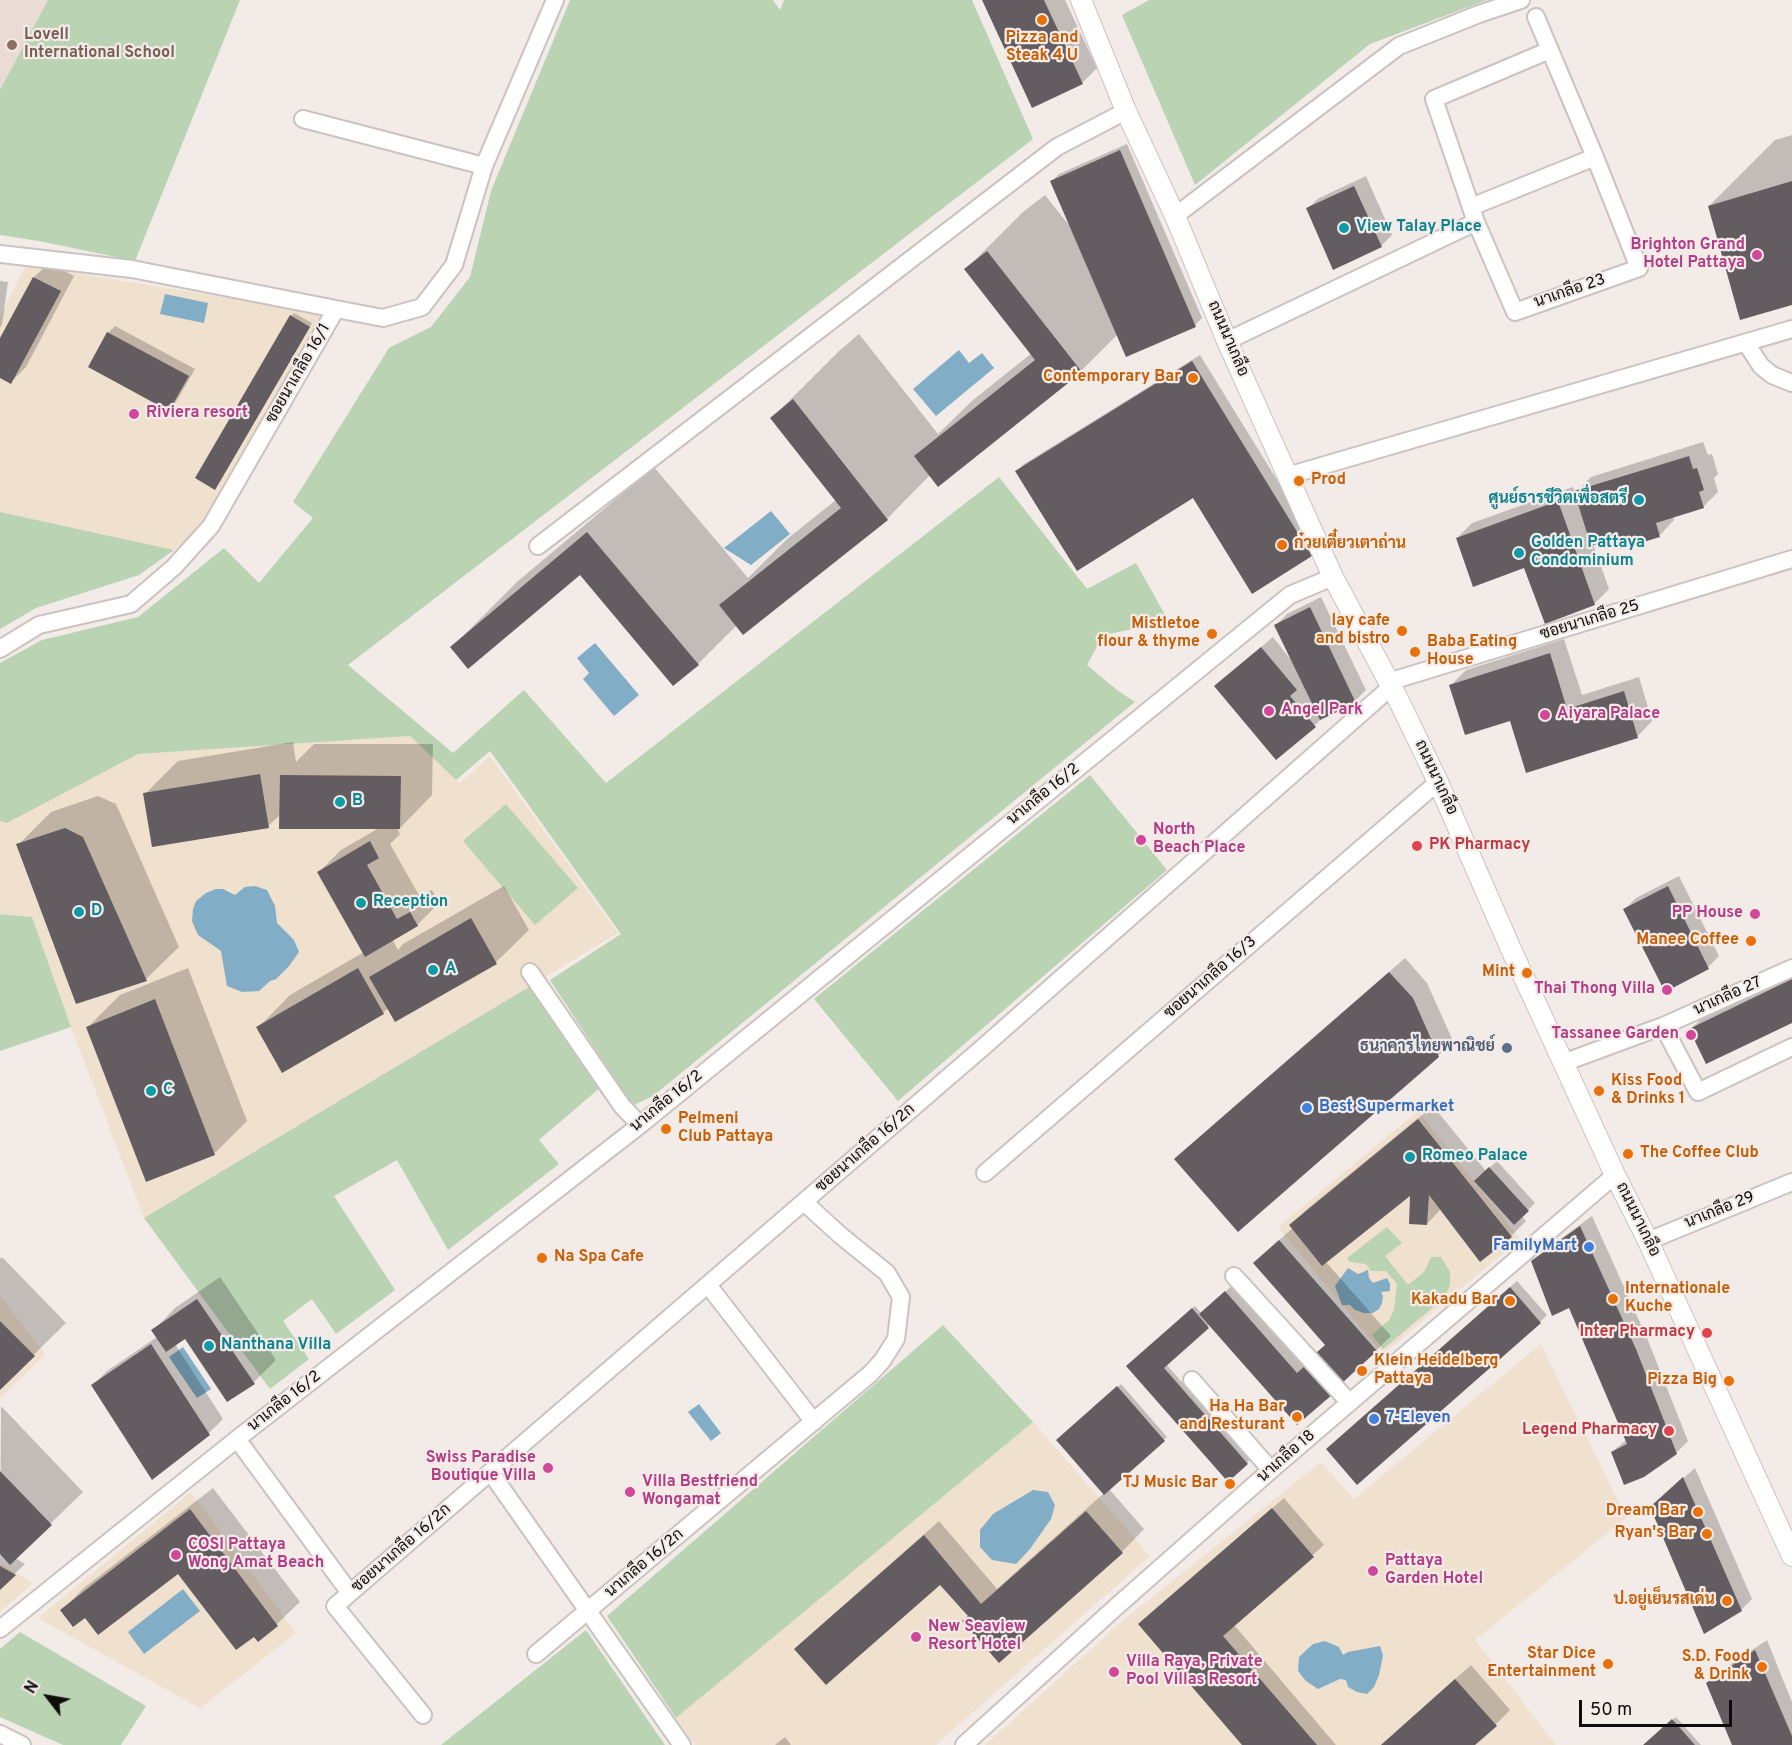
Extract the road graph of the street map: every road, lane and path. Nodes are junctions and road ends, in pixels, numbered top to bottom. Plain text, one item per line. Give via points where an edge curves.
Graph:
1 (555, 0) edge
2 (1081, 0) edge
3 (1521, 0) edge
4 (1536, 17) dead end
5 (1550, 50) junction
6 (1126, 111) junction
7 (303, 119) dead end
8 (1595, 157) junction
9 (484, 166) junction
10 (1474, 215) junction
11 (1175, 216) junction
12 (0, 254) edge
13 (336, 309) junction
14 (1792, 329) edge
15 (1227, 341) junction
16 (1746, 343) junction
17 (1792, 383) edge
18 (1287, 476) junction
19 (538, 546) dead end
20 (1792, 559) edge
21 (1333, 577) junction
22 (0, 649) edge
23 (1390, 685) junction
24 (1438, 782) junction
25 (1792, 968) edge
26 (530, 972) dead end
27 (1663, 1026) junction
28 (1792, 1047) edge
29 (1563, 1063) junction
30 (639, 1125) junction
31 (985, 1173) dead end
32 (1615, 1175) junction
33 (1792, 1182) edge
34 (804, 1202) junction
35 (1648, 1241) junction
36 (1234, 1276) dead end
37 (708, 1285) junction
38 (1192, 1380) dead end
39 (1349, 1402) junction
40 (814, 1422) junction
41 (237, 1439) junction
42 (1271, 1470) junction
43 (491, 1473) junction
44 (1792, 1556) edge
45 (350, 1593) junction
46 (588, 1612) junction
47 (0, 1629) edge
48 (536, 1654) dead end
49 (423, 1715) dead end
50 (0, 1734) edge
51 (22, 1745) edge
52 (682, 1745) edge
53 (964, 1745) edge

1 - 9 street, ซอยนาเกลือ 16/1
2 - 6 street, ถนนนาเกลือ
3 - 11 street via 1399,46
4 - 5 street, นาเกลือ 23
5 - 8 street, นาเกลือ 23
5 - 10 street, นาเกลือ 23 via 1434,99
6 - 11 street, ถนนนาเกลือ
6 - 19 street via 1057,147
7 - 9 street
8 - 10 street
8 - 10 street, นาเกลือ 23 via 1639,268 1515,312
9 - 13 street, ซอยนาเกลือ 16/1 via 454,265 422,307 383,318
10 - 15 street
11 - 15 street, ถนนนาเกลือ
12 - 13 street via 132,269
13 - 22 street, ซอยนาเกลือ 16/1 via 211,526 174,567 131,604 39,625
14 - 16 street
15 - 18 street, ถนนนาเกลือ
16 - 17 street via 1761,366
16 - 18 street
18 - 21 street, ถนนนาเกลือ
20 - 23 street, ซอยนาเกลือ 25
21 - 23 street, ถนนนาเกลือ
21 - 30 street, นาเกลือ 16/2 via 1290,595
23 - 24 street, ถนนนาเกลือ
23 - 34 street, ซอยนาเกลือ 16/2ก
24 - 29 street, ถนนนาเกลือ
24 - 31 street, ซอยนาเกลือ 16/3
25 - 27 street, นาเกลือ 27
26 - 30 street
27 - 28 street via 1698,1092
27 - 29 street, นาเกลือ 27
29 - 32 street, ถนนนาเกลือ
30 - 41 street, นาเกลือ 16/2
32 - 35 street, ถนนนาเกลือ
32 - 39 street, นาเกลือ 18
33 - 35 street, นาเกลือ 29
34 - 37 street, ซอยนาเกลือ 16/2ก
34 - 40 street, นาเกลือ 16/2ก via 887,1273 901,1298 896,1339 882,1361
35 - 44 street, ถนนนาเกลือ
36 - 39 street
37 - 40 street
37 - 43 street, ซอยนาเกลือ 16/2ก
38 - 42 street
39 - 42 street, นาเกลือ 18
40 - 46 street, นาเกลือ 16/2ก
41 - 45 street
41 - 47 street, นาเกลือ 16/2
42 - 53 street, นาเกลือ 18
43 - 45 street, ซอยนาเกลือ 16/2ก
43 - 46 street
45 - 49 street, ซอยนาเกลือ 16/2ก via 336,1606
46 - 48 street, นาเกลือ 16/2ก
46 - 52 street
50 - 51 street

